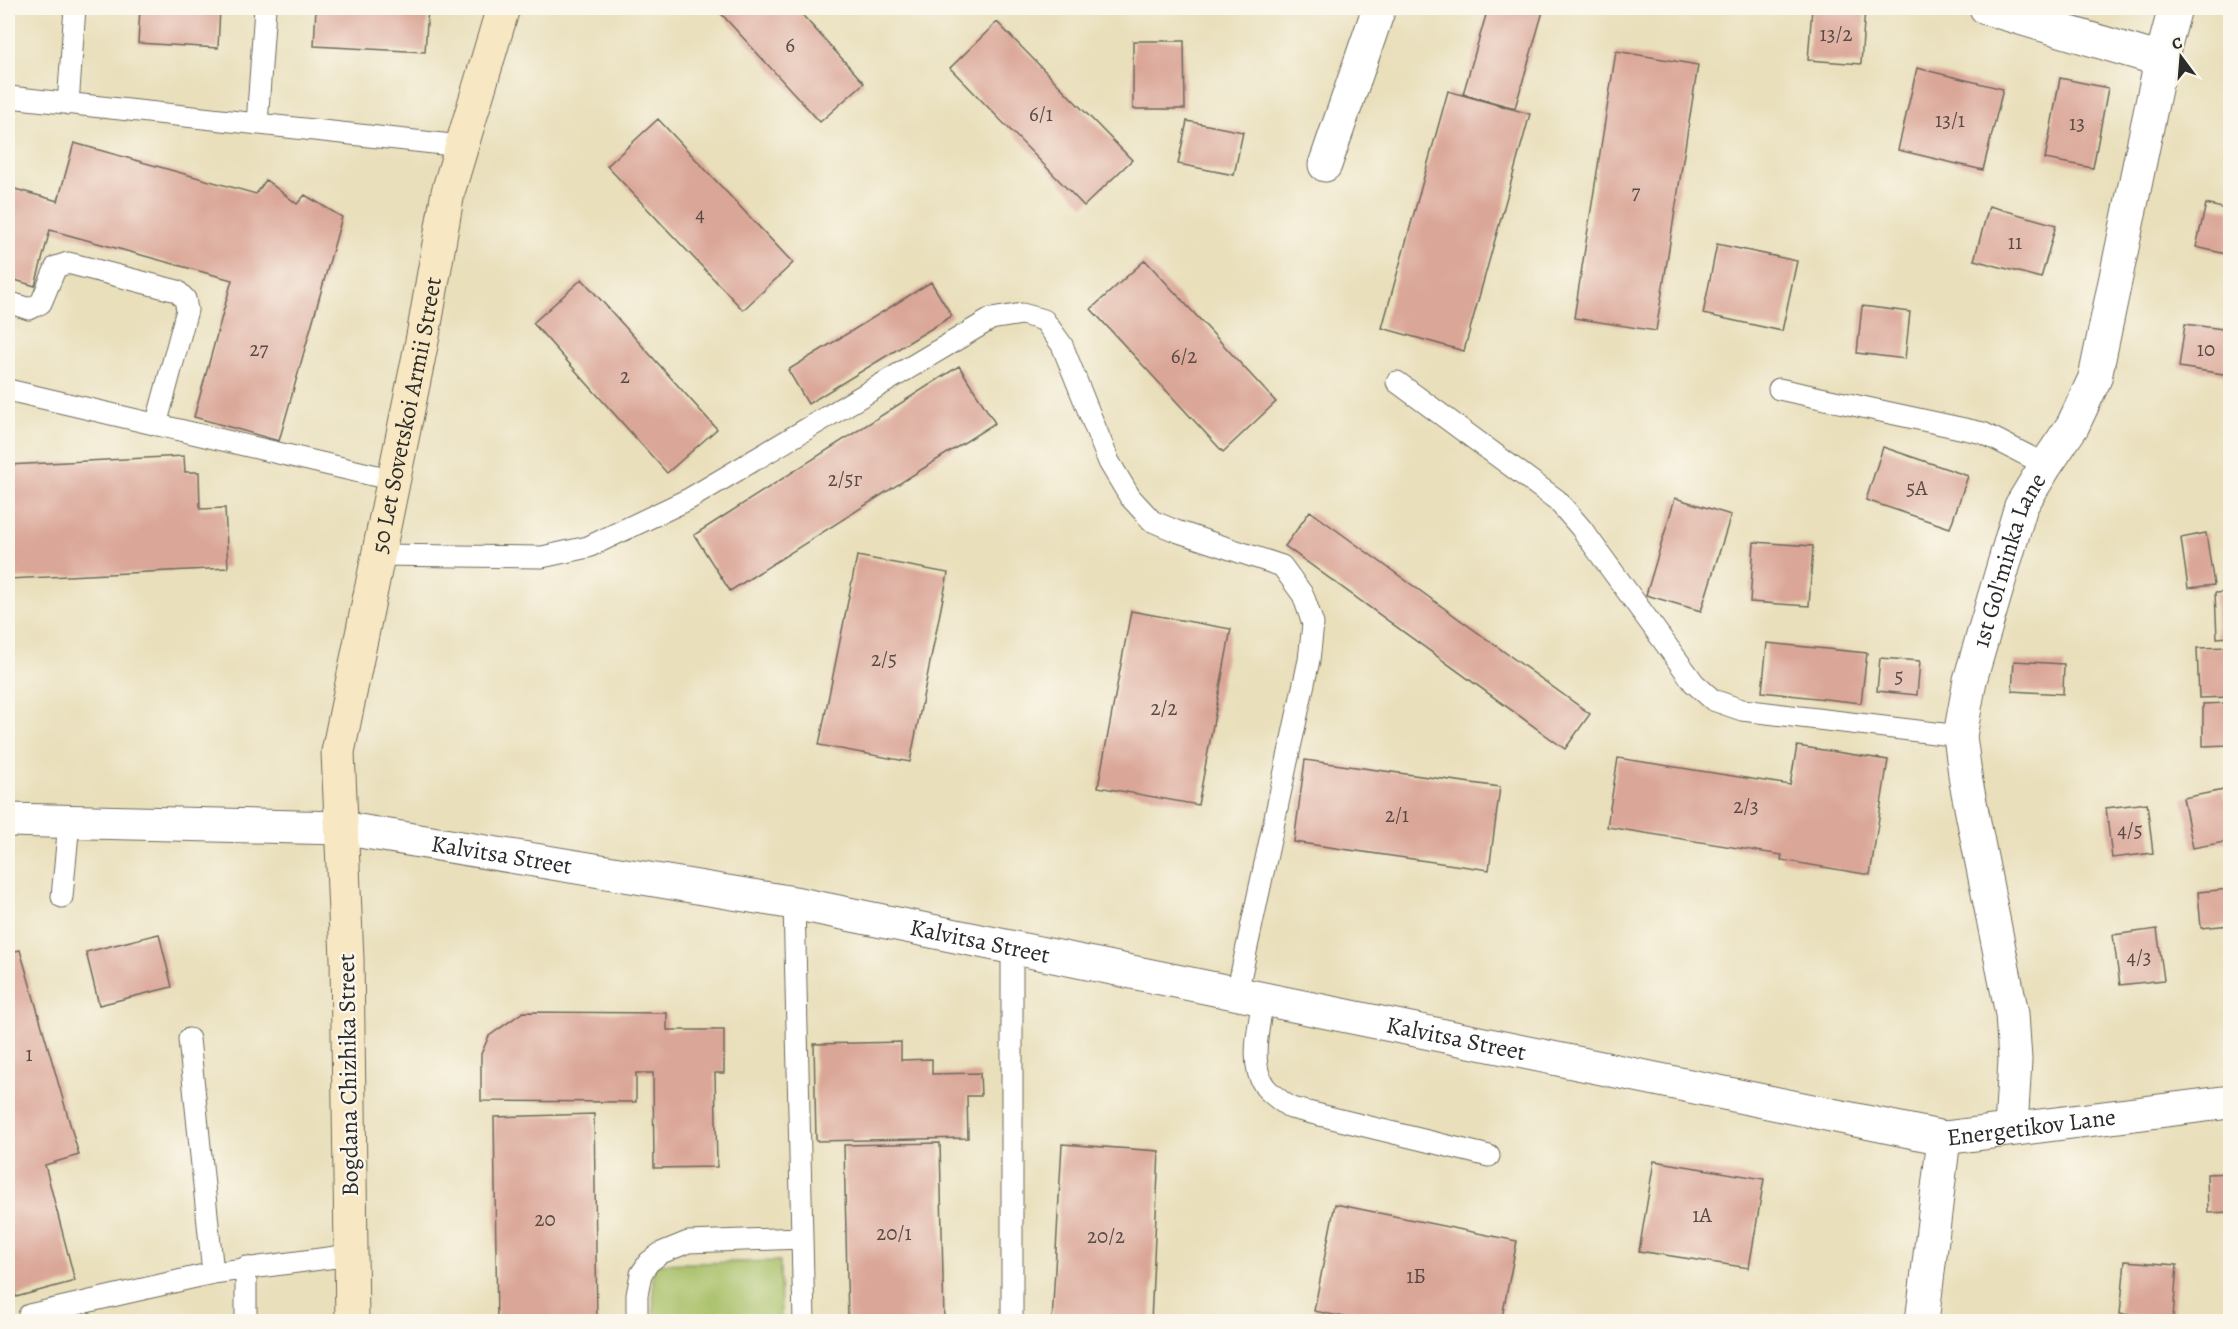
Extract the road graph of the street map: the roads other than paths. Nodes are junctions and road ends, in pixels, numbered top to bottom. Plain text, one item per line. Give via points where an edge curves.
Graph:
1 (75, 8) edge
2 (265, 8) edge
3 (503, 8) edge
4 (1379, 8) edge
5 (1986, 8) edge
6 (2175, 8) edge
7 (2161, 60) junction
8 (8, 99) edge
9 (68, 104) junction
10 (256, 124) junction
11 (462, 146) junction
12 (1325, 165) dead end
13 (8, 302) edge
14 (1398, 382) dead end
15 (1779, 389) dead end
16 (8, 390) edge
17 (156, 424) junction
18 (2046, 465) junction
19 (394, 480) junction
20 (379, 555) junction
21 (1960, 736) junction
22 (8, 820) edge
23 (69, 822) junction
24 (341, 828) junction
25 (62, 897) dead end
26 (795, 903) junction
27 (1012, 946) junction
28 (1250, 995) junction
29 (189, 1039) dead end
30 (2230, 1102) edge
31 (2011, 1128) junction
32 (1944, 1137) junction
33 (1489, 1156) dead end
34 (802, 1238) junction
35 (351, 1255) junction
36 (246, 1267) junction
37 (213, 1273) junction
38 (29, 1315) dead end
39 (246, 1322) edge
40 (352, 1322) edge
41 (637, 1322) edge
42 (804, 1322) edge
43 (1012, 1322) edge
44 (1922, 1322) edge

1 - 9 lane
2 - 10 lane
3 - 11 main road, 50 Let Sovetskoi Armii Street
4 - 12 street
5 - 7 street
6 - 7 street, 1st Gol'minka Lane
7 - 18 street, 1st Gol'minka Lane via 2095,378 2073,425
8 - 9 lane
9 - 10 lane
10 - 11 lane
11 - 19 main road, 50 Let Sovetskoi Armii Street via 448,192
13 - 17 lane via 29,309 41,303 56,267 68,263 177,291 185,299 187,310
14 - 21 lane via 1557,500 1694,683 1713,700 1742,710
15 - 18 lane via 1983,433
16 - 17 lane
17 - 19 lane
18 - 21 street, 1st Gol'minka Lane via 2021,506 1970,680
19 - 20 main road, 50 Let Sovetskoi Armii Street
20 - 24 main road, 50 Let Sovetskoi Armii Street via 338,752
20 - 28 lane via 542,557 588,547 689,499 991,319 1022,314 1044,320 1062,345 1109,462 1130,497 1152,521 1282,566 1303,595 1312,624
21 - 31 street, 1st Gol'minka Lane via 2012,1014 2015,1060
22 - 23 street, Kalvitsa Street
23 - 24 street, Kalvitsa Street
23 - 25 lane
24 - 26 street, Kalvitsa Street
24 - 35 main road, Bogdana Chizhika Street
26 - 27 street, Kalvitsa Street
26 - 34 lane
27 - 28 street, Kalvitsa Street
27 - 43 lane
28 - 32 street, Kalvitsa Street
28 - 33 lane via 1258,1074 1266,1087 1291,1108
29 - 37 lane
30 - 31 street, Energetikov Lane
31 - 32 street, Energetikov Lane
32 - 44 street, Energetikov Lane
34 - 41 lane via 688,1242 661,1253 641,1274
34 - 42 lane
35 - 36 lane
35 - 40 main road, Bogdana Chizhika Street
36 - 37 lane
36 - 39 lane
37 - 38 lane

